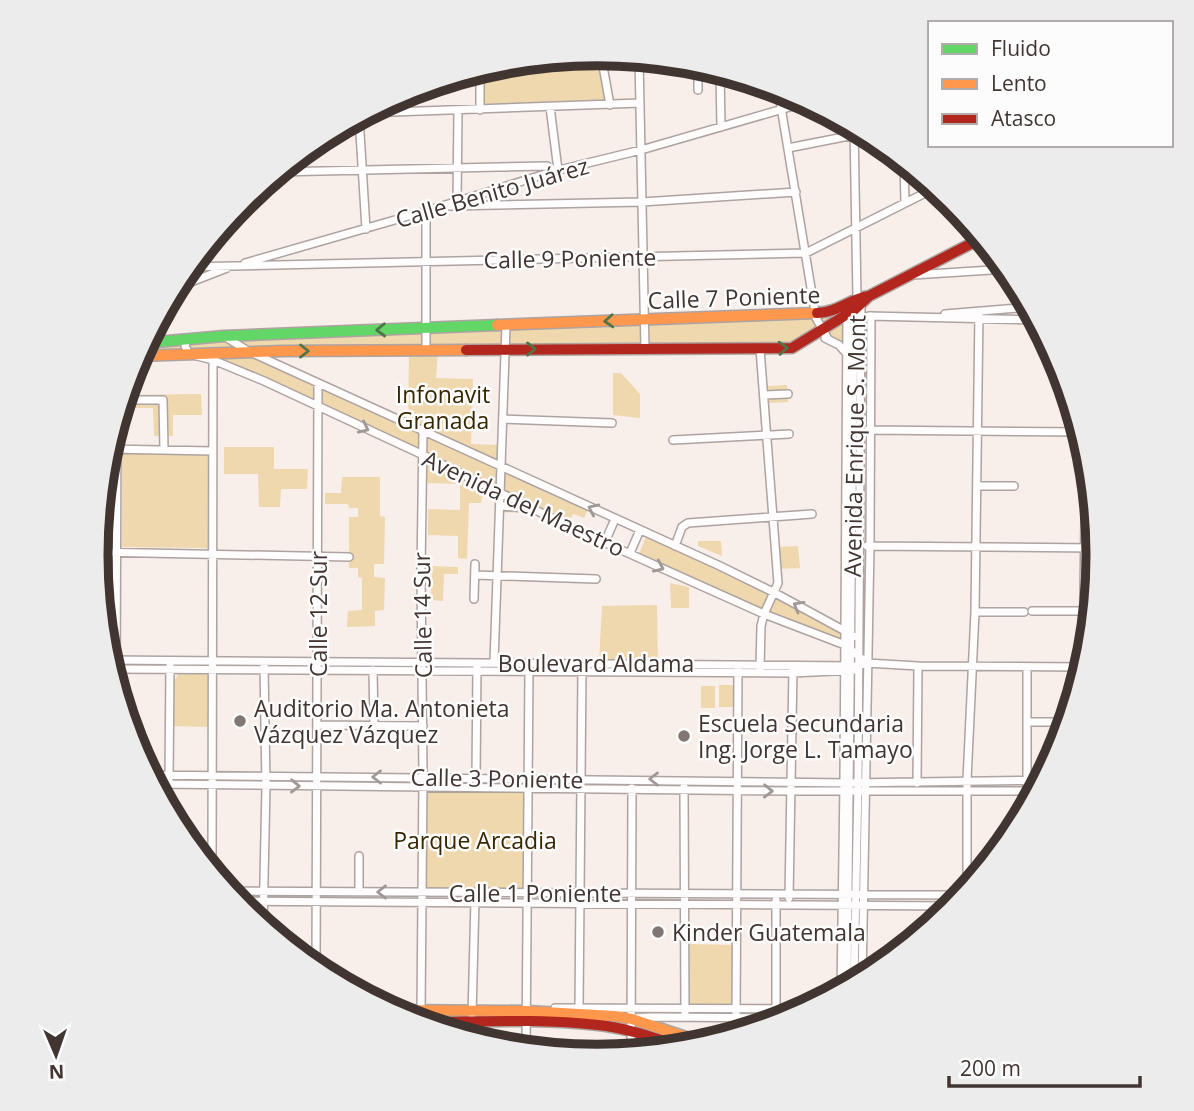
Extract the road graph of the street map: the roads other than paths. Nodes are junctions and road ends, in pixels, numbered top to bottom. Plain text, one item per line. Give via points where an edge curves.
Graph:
1 (603, 66) edge
2 (639, 69) edge
3 (698, 77) edge
4 (480, 81) edge
5 (720, 82) edge
6 (698, 90) dead end
7 (780, 102) edge
8 (640, 103) junction
9 (610, 105) junction
10 (550, 107) junction
11 (790, 107) edge
12 (781, 109) junction
13 (458, 110) junction
14 (480, 110) junction
15 (392, 112) edge
16 (721, 127) junction
17 (360, 128) edge
18 (844, 133) edge
19 (854, 140) edge
20 (788, 148) junction
21 (641, 150) junction
22 (458, 167) junction
23 (362, 169) junction
24 (557, 171) junction
25 (294, 172) edge
26 (904, 176) edge
27 (796, 192) junction
28 (924, 193) edge
29 (642, 202) junction
30 (905, 203) junction
31 (457, 204) junction
32 (426, 211) junction
33 (856, 228) junction
34 (366, 229) junction
35 (973, 243) edge
36 (806, 253) junction
37 (643, 256) junction
38 (425, 261) junction
39 (234, 266) junction
40 (203, 267) edge
41 (994, 270) edge
42 (910, 275) junction
43 (192, 281) edge
44 (858, 309) junction
45 (1019, 309) edge
46 (815, 314) junction
47 (979, 315) junction
48 (1025, 319) edge
49 (644, 320) junction
50 (506, 326) junction
51 (426, 328) junction
52 (826, 334) junction
53 (224, 336) junction
54 (187, 339) junction
55 (156, 343) edge
56 (505, 349) junction
57 (645, 349) junction
58 (760, 349) junction
59 (426, 350) junction
60 (247, 351) junction
61 (846, 353) junction
62 (189, 354) junction
63 (151, 356) edge
64 (213, 360) junction
65 (871, 366) junction
66 (862, 367) junction
67 (318, 383) junction
68 (788, 394) dead end
69 (764, 395) junction
70 (133, 400) edge
71 (318, 407) junction
72 (503, 419) junction
73 (612, 423) dead end
74 (871, 430) junction
75 (977, 430) junction
76 (423, 431) junction
77 (861, 431) junction
78 (1070, 432) edge
79 (789, 434) dead end
80 (767, 435) junction
81 (673, 440) dead end
82 (120, 449) edge
83 (164, 450) junction
84 (213, 451) junction
85 (421, 454) junction
86 (117, 461) edge
87 (502, 467) junction
88 (976, 486) junction
89 (1014, 486) dead end
90 (501, 493) junction
91 (500, 506) junction
92 (531, 508) junction
93 (812, 514) dead end
94 (773, 517) junction
95 (615, 519) junction
96 (1085, 519) edge
97 (640, 530) junction
98 (605, 542) junction
99 (870, 545) junction
100 (675, 546) junction
101 (975, 546) junction
102 (860, 547) junction
103 (1084, 548) junction
104 (108, 553) edge
105 (116, 553) junction
106 (630, 553) junction
107 (213, 555) junction
108 (318, 556) junction
109 (349, 557) dead end
110 (475, 564) dead end
111 (475, 575) junction
112 (497, 576) junction
113 (596, 579) dead end
114 (775, 593) junction
115 (1084, 598) edge
116 (474, 599) dead end
117 (1083, 611) edge
118 (975, 612) junction
119 (764, 614) junction
120 (113, 628) edge
121 (852, 636) junction
122 (852, 649) junction
123 (494, 662) junction
124 (738, 664) junction
125 (760, 664) junction
126 (793, 664) junction
127 (121, 665) edge
128 (170, 665) junction
129 (212, 665) junction
130 (264, 665) junction
131 (318, 665) junction
132 (422, 666) junction
133 (477, 666) junction
134 (918, 666) junction
135 (971, 666) junction
136 (529, 667) junction
137 (582, 667) junction
138 (854, 667) junction
139 (1027, 667) junction
140 (1073, 667) edge
141 (373, 670) junction
142 (738, 673) junction
143 (760, 673) junction
144 (793, 673) junction
145 (1027, 722) junction
146 (1057, 722) edge
147 (317, 724) junction
148 (374, 726) junction
149 (423, 726) junction
150 (213, 776) junction
151 (265, 776) junction
152 (318, 777) junction
153 (423, 777) junction
154 (162, 778) edge
155 (476, 778) junction
156 (528, 778) junction
157 (581, 779) junction
158 (632, 779) junction
159 (169, 780) junction
160 (682, 780) junction
161 (738, 780) junction
162 (967, 780) junction
163 (1027, 780) junction
164 (1031, 780) edge
165 (163, 781) edge
166 (791, 781) junction
167 (916, 781) junction
168 (213, 785) junction
169 (266, 786) junction
170 (317, 787) junction
171 (854, 787) junction
172 (423, 788) junction
173 (476, 788) junction
174 (528, 788) junction
175 (1027, 788) edge
176 (581, 789) junction
177 (632, 789) junction
178 (685, 790) junction
179 (738, 790) junction
180 (918, 790) junction
181 (790, 791) junction
182 (967, 791) junction
183 (1025, 791) edge
184 (359, 856) dead end
185 (212, 857) edge
186 (967, 876) edge
187 (241, 891) edge
188 (264, 891) junction
189 (317, 891) junction
190 (359, 892) junction
191 (422, 892) junction
192 (475, 892) junction
193 (527, 893) junction
194 (579, 893) junction
195 (632, 893) junction
196 (685, 894) junction
197 (738, 895) junction
198 (776, 895) junction
199 (789, 895) junction
200 (853, 895) junction
201 (949, 895) edge
202 (252, 902) edge
203 (264, 902) junction
204 (317, 902) junction
205 (475, 902) junction
206 (421, 903) junction
207 (527, 903) junction
208 (579, 903) junction
209 (632, 904) junction
210 (685, 904) junction
211 (738, 905) junction
212 (776, 905) junction
213 (789, 905) junction
214 (853, 905) junction
215 (938, 906) edge
216 (264, 913) edge
217 (316, 956) edge
218 (860, 967) edge
219 (854, 972) edge
220 (848, 975) edge
221 (843, 979) edge
222 (579, 1008) junction
223 (526, 1009) junction
224 (736, 1009) junction
225 (776, 1009) joint
226 (473, 1010) junction
227 (419, 1011) edge
228 (685, 1013) junction
229 (632, 1014) junction
230 (434, 1017) edge
231 (736, 1019) junction
232 (755, 1019) edge
233 (445, 1020) edge
234 (472, 1022) junction
235 (526, 1023) junction
236 (599, 1025) junction
237 (631, 1031) junction
238 (686, 1036) edge
239 (526, 1039) edge
240 (660, 1040) edge
241 (631, 1043) edge

1 - 9 street
2 - 8 street
3 - 6 street
4 - 14 street
5 - 16 street
7 - 12 street
8 - 9 street
8 - 21 street
9 - 10 street
10 - 14 street
10 - 24 street
11 - 12 street, Calle Benito Juárez
12 - 16 street, Calle Benito Juárez
12 - 20 street
13 - 14 street
13 - 15 street
13 - 22 street
16 - 21 street, Calle Benito Juárez
17 - 23 street
18 - 20 street
19 - 33 street
20 - 27 street
21 - 24 street, Calle Benito Juárez
21 - 29 street
22 - 23 street
22 - 24 street via 547,166
22 - 31 street
23 - 25 street
23 - 34 street
24 - 31 street, Calle Benito Juárez
26 - 30 street
27 - 29 street
27 - 36 street
28 - 30 street, Calle 9 Poniente
29 - 31 street
29 - 37 street
30 - 33 street, Calle 9 Poniente
31 - 32 street, Calle Benito Juárez
32 - 34 street, Calle Benito Juárez
32 - 38 street
33 - 36 street, Calle 9 Poniente
33 - 44 street
34 - 39 street, Calle Benito Juárez
35 - 42 main road
36 - 37 street, Calle 9 Poniente
36 - 46 street
37 - 38 street, Calle 9 Poniente
37 - 49 street
38 - 39 street, Calle 9 Poniente
38 - 51 street
39 - 40 street, Calle 9 Poniente
39 - 43 street, Calle Benito Juárez
41 - 42 street
42 - 44 main road
44 - 46 main road, Calle 7 Poniente
44 - 47 street via 923,317
44 - 52 main road, Calle 7 Poniente
44 - 61 street
44 - 65 street
44 - 66 street, Avenida Enrique S. Mont
44 - 121 street, Avenida Enrique S. Mont
45 - 47 street
46 - 49 main road, Calle 7 Poniente
46 - 52 street
47 - 48 street
47 - 75 street
49 -> 50 main road, Calle 7 Poniente
49 - 57 street
50 - 51 main road, Calle 7 Poniente
50 - 56 street
51 -> 53 main road, Calle 7 Poniente
51 - 59 street
58 -> 52 main road, Calle 7 Poniente via 792,348
52 - 61 street
53 - 54 main road, Calle 7 Poniente
53 - 60 street
54 - 55 main road, Calle 7 Poniente
54 - 62 street
56 -> 57 main road, Calle 7 Poniente
56 - 59 main road, Calle 7 Poniente
56 - 72 street
57 - 58 main road, Calle 7 Poniente
58 - 69 street
60 -> 59 main road, Calle 7 Poniente
60 - 62 main road, Calle 7 Poniente
60 - 67 street
61 - 121 street
62 - 63 main road, Calle 7 Poniente
62 - 64 street, Avenida del Maestro
64 - 71 street, Avenida del Maestro
64 - 84 street
65 - 66 street
65 - 74 street
66 - 77 street, Avenida Enrique S. Mont
67 - 71 street, Calle 12 Sur
67 - 76 street
68 - 69 street
69 - 80 street
70 - 83 street via 163,400
71 -> 85 street, Avenida del Maestro
71 - 108 street, Calle 12 Sur
72 - 73 street
72 - 87 street
74 - 75 street
74 - 77 street
74 - 99 street
75 - 78 street
75 - 88 street
76 - 85 street, Calle 14 Sur
76 - 87 street
77 - 102 street, Avenida Enrique S. Mont
79 - 80 street
80 - 81 street
80 - 94 street
82 - 83 street
83 - 84 street
84 - 107 street
85 - 90 street, Avenida del Maestro
85 - 132 street, Calle 14 Sur
86 - 105 street
87 - 90 street
95 -> 87 street
88 - 89 street
88 - 101 street
90 - 91 street
90 - 92 street, Avenida del Maestro
91 - 92 street
91 - 112 street
92 - 98 street, Avenida del Maestro
93 - 94 street
94 - 100 street via 688,523
94 - 114 street
95 - 97 street
95 - 98 street
96 - 103 street
97 - 100 street
97 - 106 street
98 - 106 street, Avenida del Maestro
99 - 101 street
99 - 102 street
99 - 138 street
100 - 114 street
101 - 103 street
101 - 118 street
102 - 121 street, Avenida Enrique S. Mont
103 - 115 street
104 - 105 street
105 - 107 street
105 - 120 street
106 -> 119 street, Avenida del Maestro
107 - 108 street
107 - 129 street
108 - 109 street
108 - 131 street, Calle 12 Sur
110 - 111 street
111 - 112 street
111 - 116 street
112 - 113 street
112 - 123 street
114 - 119 street
121 -> 114 street
117 - 118 street
118 - 135 street
119 - 122 street, Avenida del Maestro
119 - 125 street
121 - 122 street
121 - 122 street, Avenida Enrique S. Mont
122 - 138 street, Avenida Enrique S. Mont
122 - 138 street
123 - 133 street, Boulevard Aldama
123 - 136 street, Boulevard Aldama
124 - 125 street, Boulevard Aldama
124 - 137 street, Boulevard Aldama
124 - 142 street
125 - 126 street, Boulevard Aldama
125 - 143 street
126 - 138 street, Boulevard Aldama
126 - 144 street
127 - 128 street, Boulevard Aldama
128 - 129 street, Boulevard Aldama
128 - 159 street
129 - 130 street, Boulevard Aldama
129 - 150 street
130 - 131 street, Boulevard Aldama
130 - 151 street
131 - 132 street, Boulevard Aldama
131 - 141 street, Boulevard Aldama
131 - 147 street, Calle 12 Sur
132 - 133 street, Boulevard Aldama
132 - 141 street, Boulevard Aldama
132 - 149 street, Calle 14 Sur
133 - 136 street, Boulevard Aldama
133 - 155 street
134 - 135 street, Boulevard Aldama
134 - 138 street, Boulevard Aldama
134 - 167 street
135 - 139 street, Boulevard Aldama
135 - 162 street
136 - 137 street, Boulevard Aldama
136 - 156 street
137 - 142 street, Boulevard Aldama
137 - 157 street
138 - 144 street, Boulevard Aldama
138 - 171 street
138 - 171 street
139 - 140 street, Boulevard Aldama
139 - 145 street
141 - 148 street
142 - 143 street, Boulevard Aldama
142 - 161 street
143 - 144 street, Boulevard Aldama
144 - 166 street
145 - 146 street
145 - 163 street
147 - 148 street
147 - 152 street, Calle 12 Sur
148 - 149 street
149 - 153 street, Calle 14 Sur
150 - 151 street, Calle 3 Poniente
150 - 159 street, Calle 3 Poniente
150 - 168 street
151 - 152 street, Calle 3 Poniente
151 - 169 street
153 -> 152 street, Calle 3 Poniente
152 - 170 street, Calle 12 Sur
153 - 155 street, Calle 3 Poniente
153 - 172 street, Calle 14 Sur
154 - 159 street, Calle 3 Poniente
155 - 156 street, Calle 3 Poniente
155 - 173 street
156 - 157 street, Calle 3 Poniente
156 - 174 street
157 - 158 street, Calle 3 Poniente
157 - 176 street
160 -> 158 street, Calle 3 Poniente
158 - 177 street
159 - 165 street
159 - 168 street
160 - 161 street, Calle 3 Poniente
160 - 178 street
161 - 166 street, Calle 3 Poniente
161 - 179 street
162 - 163 street
162 - 167 street
162 - 182 street
163 - 164 street
163 - 175 street
166 - 171 street, Calle 3 Poniente
166 - 181 street
167 - 171 street
167 - 180 street
168 - 169 street
168 - 185 street
169 -> 170 street
169 - 188 street
170 - 172 street
170 - 189 street, Calle 12 Sur
171 - 180 street
171 - 181 street
171 - 200 street
171 - 200 street
172 - 173 street
172 - 191 street, Calle 14 Sur
173 - 174 street
174 - 176 street
174 - 193 street
176 - 177 street
176 - 194 street
177 - 178 street
177 - 195 street
178 - 179 street
178 - 196 street
179 -> 181 street
179 - 197 street
180 - 182 street
181 - 199 street
182 - 183 street
182 - 186 street
184 - 190 street
187 - 188 street, Calle 1 Poniente
188 - 189 street, Calle 1 Poniente
188 - 203 street
189 - 190 street, Calle 1 Poniente
189 - 204 street, Calle 12 Sur
191 -> 190 street, Calle 1 Poniente
191 - 192 street, Calle 1 Poniente
191 - 206 street, Calle 14 Sur
192 - 193 street, Calle 1 Poniente
192 - 205 street
193 - 194 street, Calle 1 Poniente
193 - 207 street
194 - 195 street, Calle 1 Poniente
194 - 208 street
195 - 196 street, Calle 1 Poniente
195 - 209 street
196 - 197 street, Calle 1 Poniente
196 - 210 street
197 - 198 street, Calle 1 Poniente
197 - 211 street
198 - 199 street, Calle 1 Poniente
198 - 212 street
199 - 200 street, Calle 1 Poniente
199 - 213 street
200 - 201 street, Calle 1 Poniente
200 - 214 street
200 - 214 street
202 - 203 street, Calle 1 Poniente
203 - 204 street, Calle 1 Poniente
203 - 216 street
204 - 206 street, Calle 1 Poniente
204 - 217 street, Calle 12 Sur
205 - 206 street, Calle 1 Poniente
205 - 207 street, Calle 1 Poniente
205 - 226 street
206 - 227 street, Calle 14 Sur
207 - 208 street, Calle 1 Poniente
207 - 223 street
208 - 209 street, Calle 1 Poniente
208 - 222 street
209 - 210 street, Calle 1 Poniente
209 - 229 street
210 - 211 street, Calle 1 Poniente
210 - 228 street
211 - 212 street, Calle 1 Poniente
211 - 224 street
212 - 213 street, Calle 1 Poniente
212 - 225 street
213 - 214 street, Calle 1 Poniente
214 - 215 street, Calle 1 Poniente
214 - 218 street
214 - 219 street
214 - 220 street
214 - 221 street
222 - 223 street
222 - 229 street
223 - 226 main road
223 - 229 main road
223 - 235 street
224 - 225 street
224 - 228 street
224 - 231 street
226 - 230 main road
226 - 234 street
228 - 229 street
228 - 231 street
229 - 236 street
229 - 237 street
229 - 238 main road
231 - 232 street
233 - 234 main road
234 - 235 main road
235 - 236 main road
235 - 239 street
236 - 237 main road
237 - 240 main road
237 - 241 street

